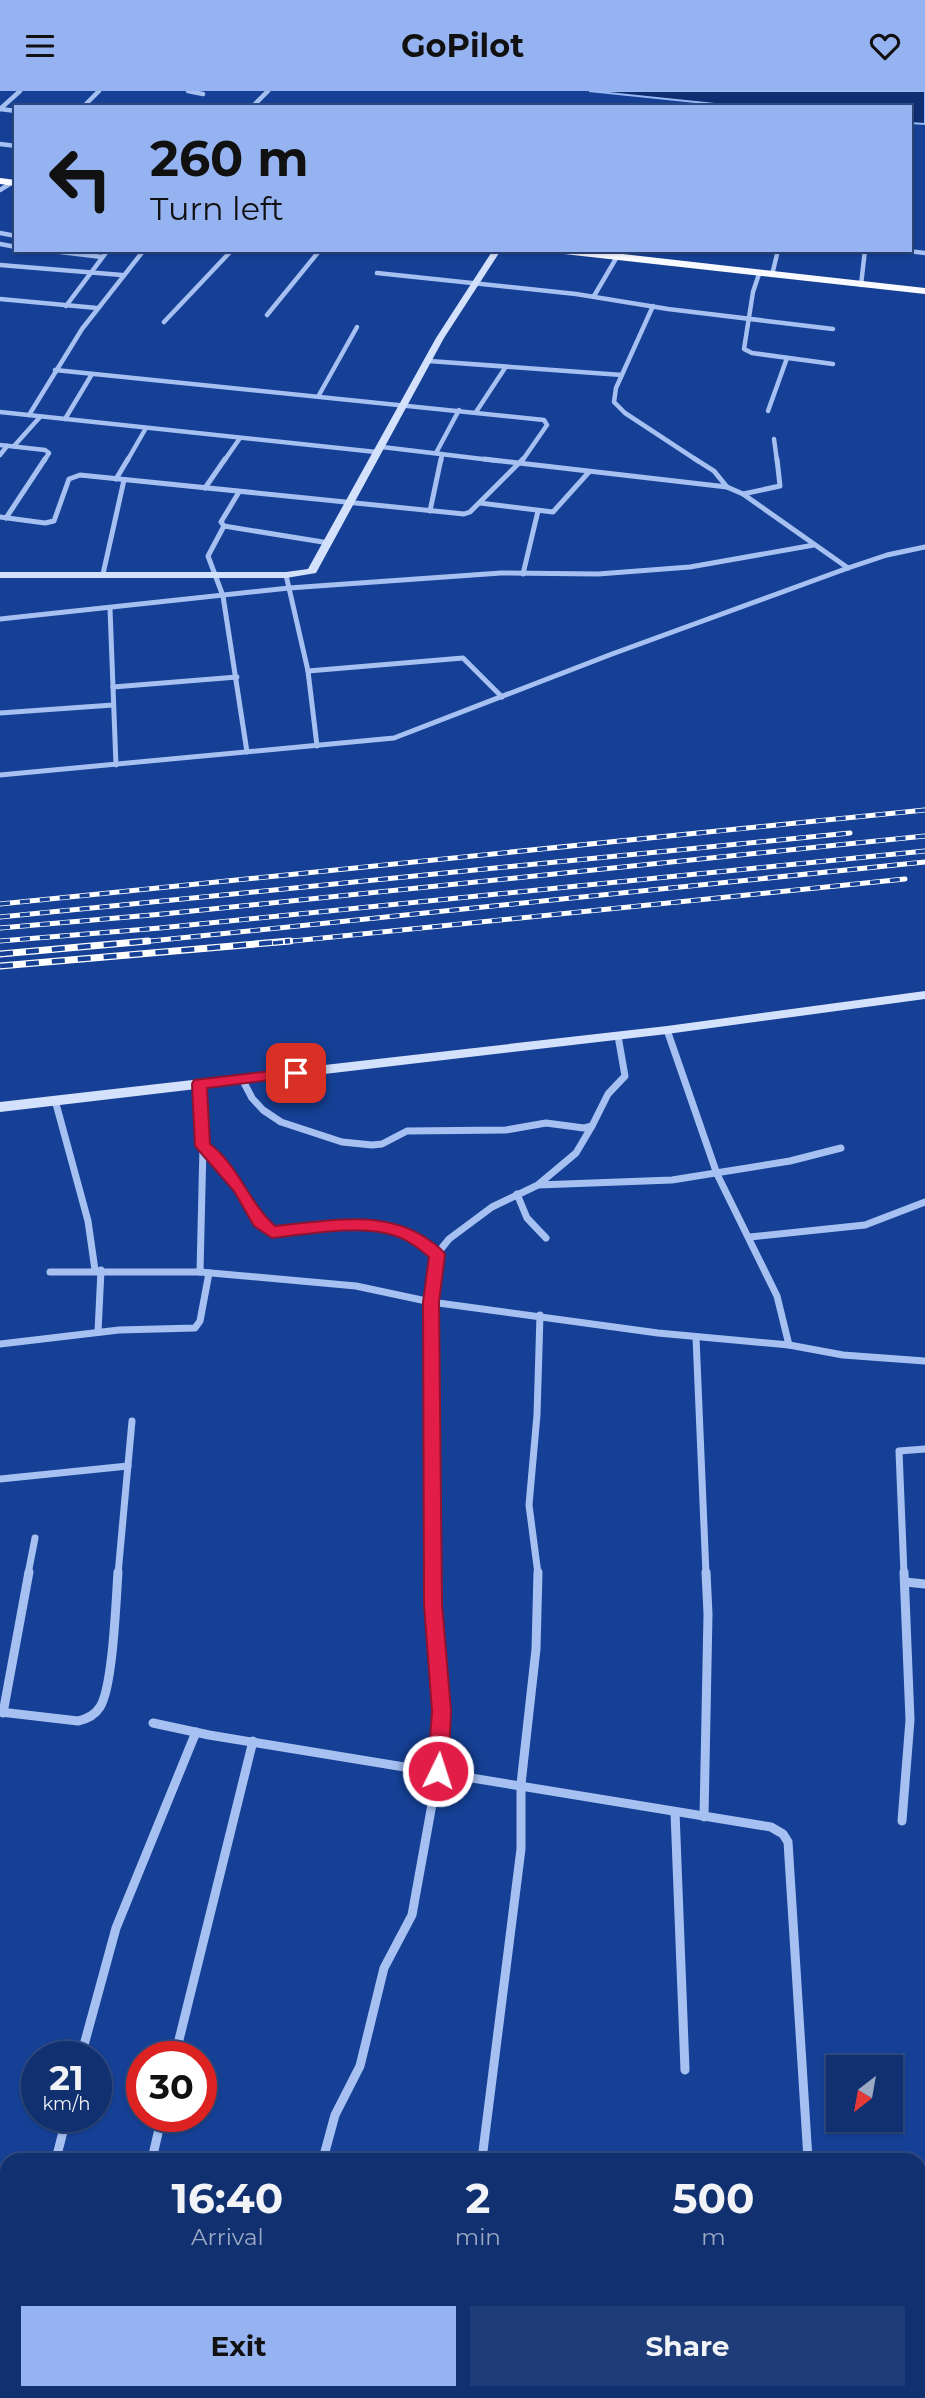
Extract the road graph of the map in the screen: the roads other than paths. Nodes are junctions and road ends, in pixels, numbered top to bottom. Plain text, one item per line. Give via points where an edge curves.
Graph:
1 (20, 91) edge
2 (99, 91) edge
3 (188, 91) edge
4 (268, 91) edge
5 (203, 95) dead end
6 (85, 105) edge
7 (254, 105) edge
8 (14, 111) edge
9 (11, 182) edge
10 (0, 190) edge
11 (61, 252) edge
12 (106, 252) edge
13 (142, 252) edge
14 (230, 252) edge
15 (318, 252) edge
16 (497, 252) edge
17 (588, 252) edge
18 (778, 252) edge
19 (865, 252) edge
20 (620, 254) edge
21 (102, 257) junction
22 (0, 265) edge
23 (91, 271) junction
24 (377, 273) dead end
25 (759, 274) junction
26 (122, 275) junction
27 (772, 275) junction
28 (475, 284) junction
29 (862, 285) junction
30 (925, 291) edge
31 (594, 296) junction
32 (0, 299) edge
33 (66, 306) junction
34 (653, 306) junction
35 (97, 308) junction
36 (267, 315) dead end
37 (749, 319) junction
38 (164, 322) dead end
39 (357, 327) dead end
40 (832, 329) dead end
41 (787, 358) junction
42 (429, 361) junction
43 (833, 364) dead end
44 (505, 368) junction
45 (55, 370) junction
46 (92, 374) junction
47 (622, 375) junction
48 (319, 395) junction
49 (405, 405) junction
50 (459, 410) junction
51 (768, 411) dead end
52 (0, 412) edge
53 (477, 412) junction
54 (29, 415) junction
55 (40, 417) junction
56 (65, 419) junction
57 (146, 428) junction
58 (240, 438) junction
59 (774, 439) dead end
60 (0, 445) edge
61 (7, 446) junction
62 (14, 446) junction
63 (402, 449) junction
64 (377, 451) junction
65 (439, 453) junction
66 (0, 455) edge
67 (519, 464) junction
68 (589, 472) junction
69 (116, 479) junction
70 (124, 480) junction
71 (727, 487) junction
72 (205, 488) junction
73 (239, 492) junction
74 (743, 493) junction
75 (351, 503) junction
76 (480, 503) junction
77 (430, 511) junction
78 (538, 511) junction
79 (3, 518) edge
80 (224, 526) junction
81 (329, 543) junction
82 (814, 545) junction
83 (925, 547) edge
84 (849, 568) junction
85 (103, 574) junction
86 (523, 574) junction
87 (0, 575) edge
88 (214, 575) junction
89 (286, 575) junction
90 (289, 588) junction
91 (223, 596) junction
92 (110, 609) junction
93 (0, 619) edge
94 (309, 671) junction
95 (237, 677) junction
96 (113, 687) junction
97 (502, 697) junction
98 (114, 705) junction
99 (0, 713) edge
100 (317, 746) junction
101 (247, 753) junction
102 (116, 765) junction
103 (0, 775) edge
104 (925, 995) edge
105 (667, 1030) junction
106 (618, 1036) junction
107 (242, 1079) junction
108 (199, 1084) junction
109 (55, 1100) junction
110 (0, 1107) edge
111 (592, 1126) junction
112 (203, 1146) junction
113 (841, 1148) dead end
114 (717, 1174) junction
115 (538, 1185) junction
116 (517, 1194) junction
117 (925, 1202) edge
118 (750, 1237) junction
119 (546, 1238) dead end
120 (437, 1254) junction
121 (98, 1270) junction
122 (50, 1272) dead end
123 (204, 1272) junction
124 (431, 1302) junction
125 (540, 1315) junction
126 (98, 1332) junction
127 (696, 1337) junction
128 (0, 1344) edge
129 (789, 1345) junction
130 (925, 1361) edge
131 (132, 1421) dead end
132 (925, 1449) edge
133 (128, 1466) junction
134 (0, 1479) edge
135 (35, 1538) dead end
136 (905, 1582) junction
137 (925, 1584) edge
138 (1, 1713) edge
139 (153, 1723) dead end
140 (196, 1732) junction
141 (253, 1741) junction
142 (438, 1771) junction
143 (521, 1784) junction
144 (675, 1812) junction
145 (704, 1817) junction
146 (902, 1821) dead end
147 (85, 2041) edge
148 (179, 2041) edge
149 (685, 2070) dead end
150 (63, 2132) edge
151 (158, 2132) edge
152 (58, 2153) edge
153 (153, 2153) edge
154 (325, 2153) edge
155 (483, 2153) edge
156 (808, 2153) edge

1 - 8 street via 0,109
2 - 6 street
3 - 5 street
4 - 7 street
9 - 10 street
11 - 21 street
12 - 21 street
13 - 26 street
14 - 38 street
15 - 36 street
16 - 28 main road
17 - 20 highway
18 - 27 street
19 - 29 street
20 - 25 highway
20 - 31 street
21 - 23 street
22 - 23 street
23 - 26 street
23 - 33 street
24 - 28 street
25 - 27 highway
25 - 37 street via 749,300
26 - 35 street
27 - 29 highway
28 - 31 street
28 - 42 main road
29 - 30 highway
31 - 34 street
32 - 33 street
33 - 35 street
34 - 37 street
34 - 47 street
35 - 45 street
37 - 40 street
37 - 41 street via 744,349
39 - 48 street
41 - 43 street
41 - 51 street
42 - 44 street
42 - 49 main road
44 - 47 street
44 - 53 street
45 - 46 street
45 - 54 street
46 - 48 street
46 - 56 street
47 - 71 street via 613,396 618,407 714,471
48 - 49 street
49 - 50 street
49 - 64 main road
50 - 53 street
50 - 65 street
52 - 54 street
53 - 67 street via 547,422
54 - 55 street
55 - 56 street
55 - 62 street
56 - 57 street
57 - 58 street
57 - 69 street
58 - 64 street
58 - 72 street
59 - 74 street via 780,486
60 - 61 street
61 - 62 street
61 - 66 street
62 - 79 street via 49,453
63 - 64 street
63 - 64 street
63 - 65 street
64 - 75 main road
65 - 67 street
65 - 77 street
67 - 68 street
67 - 76 street
68 - 71 street
68 - 78 street via 556,510
69 - 70 street
69 - 79 street via 72,476 50,523
70 - 72 street
70 - 85 street
71 - 74 street
72 - 73 street
73 - 75 street
73 - 80 street via 221,522
74 - 82 street
75 - 77 street
75 - 81 main road
76 - 77 street via 464,514
76 - 78 street
78 - 86 street
80 - 81 street
80 - 88 street via 208,556
81 - 89 main road via 312,571
82 - 84 street
82 - 86 street via 690,567
83 - 84 street
84 - 97 street
85 - 87 main road
85 - 88 main road
86 - 90 street
88 - 89 main road
88 - 91 street
89 - 90 street
90 - 91 street
90 - 94 street
91 - 92 street
91 - 95 street
92 - 93 street
92 - 96 street
94 - 97 street via 463,658
94 - 100 street
95 - 96 street
95 - 101 street
96 - 98 street
97 - 100 street via 394,738
98 - 99 street
98 - 102 street
100 - 101 street
101 - 102 street
102 - 103 street
104 - 105 main road
105 - 106 main road
105 - 114 street
106 - 107 main road
106 - 111 street via 625,1076 607,1094
107 - 108 main road
107 - 111 street via 252,1098 281,1122 342,1142 382,1144 407,1131 506,1130 546,1123
108 - 109 main road
108 - 112 street
109 - 110 main road
109 - 121 street
111 - 115 street via 576,1153
112 - 120 street via 272,1232 384,1226 411,1235
112 - 123 street
113 - 114 street
114 - 115 street via 650,1182
114 - 118 street
115 - 116 street
116 - 119 street via 527,1218
116 - 120 street via 466,1226
117 - 118 street via 865,1225
118 - 129 street via 777,1296
120 - 124 street
121 - 122 street
121 - 123 street
121 - 126 street
123 - 124 street via 356,1286
123 - 126 street via 200,1321 195,1328
124 - 125 street
124 - 142 street via 433,1604 442,1711
125 - 127 street
125 - 143 street via 529,1505 538,1567 536,1649
126 - 128 street
127 - 129 street
127 - 145 street via 708,1614
129 - 130 street via 843,1355
131 - 133 street
132 - 136 street via 898,1451
133 - 134 street
133 - 138 street via 114,1627 101,1706 88,1719 78,1721
135 - 138 street
136 - 137 street
136 - 146 street via 910,1720
139 - 140 street
140 - 141 street
140 - 147 street via 116,1928
141 - 142 street
141 - 148 street
142 - 143 street
142 - 154 street via 412,1915 384,1968 360,2066 335,2115
143 - 144 street
143 - 155 street via 521,1849
144 - 145 street
144 - 149 street
145 - 156 street via 771,1827 788,1842
150 - 152 street
151 - 153 street

